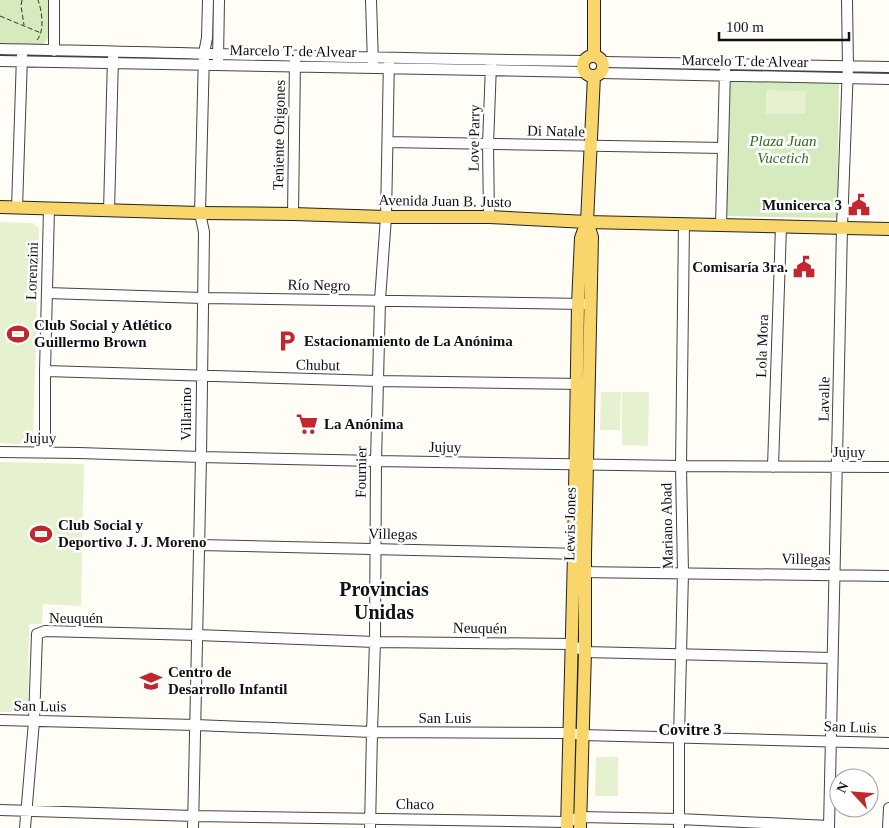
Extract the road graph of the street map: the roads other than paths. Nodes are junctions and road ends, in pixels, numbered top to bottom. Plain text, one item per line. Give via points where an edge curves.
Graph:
1 (54, 0) edge
2 (208, 0) edge
3 (220, 0) edge
4 (371, 0) edge
5 (594, 0) edge
6 (847, 0) edge
7 (0, 49) edge
8 (22, 50) junction
9 (54, 51) junction
10 (204, 53) junction
11 (113, 58) junction
12 (218, 59) junction
13 (0, 61) edge
14 (22, 61) junction
15 (295, 61) junction
16 (373, 63) junction
17 (389, 63) junction
18 (204, 64) junction
19 (724, 64) junction
20 (491, 65) junction
21 (848, 66) junction
22 (593, 67) junction
23 (889, 67) edge
24 (725, 76) junction
25 (847, 78) junction
26 (889, 79) edge
27 (388, 142) junction
28 (488, 145) junction
29 (590, 146) junction
30 (723, 148) junction
31 (0, 207) edge
32 (17, 208) junction
33 (49, 209) junction
34 (109, 211) junction
35 (200, 213) junction
36 (293, 214) junction
37 (386, 217) junction
38 (489, 217) junction
39 (587, 222) junction
40 (684, 224) junction
41 (721, 225) junction
42 (780, 226) junction
43 (842, 228) junction
44 (889, 229) edge
45 (46, 293) junction
46 (203, 298) junction
47 (380, 300) junction
48 (578, 304) junction
49 (591, 304) junction
50 (45, 372) junction
51 (202, 377) junction
52 (378, 381) junction
53 (583, 384) junction
54 (0, 452) edge
55 (45, 453) junction
56 (201, 457) junction
57 (376, 461) junction
58 (581, 464) junction
59 (681, 466) junction
60 (773, 466) junction
61 (838, 467) junction
62 (889, 467) edge
63 (199, 545) junction
64 (375, 549) junction
65 (579, 554) junction
66 (579, 572) junction
67 (683, 573) junction
68 (834, 574) junction
69 (889, 576) edge
70 (197, 635) junction
71 (375, 642) junction
72 (571, 644) junction
73 (585, 652) junction
74 (681, 655) junction
75 (832, 658) junction
76 (0, 720) edge
77 (34, 721) junction
78 (196, 725) junction
79 (372, 732) junction
80 (576, 734) junction
81 (679, 737) junction
82 (830, 741) junction
83 (889, 743) edge
84 (889, 808) edge
85 (0, 810) edge
86 (26, 810) junction
87 (194, 816) junction
88 (370, 823) edge
89 (580, 823) edge
90 (679, 824) edge
91 (567, 825) edge
92 (829, 827) edge
93 (25, 828) edge
94 (193, 828) edge
95 (888, 828) edge

1 - 9 street
2 - 10 street, Villarino via 208,38
3 - 12 street
4 - 16 street
5 - 22 main road, Lewis Jones
6 - 21 street, Lavalle
7 - 8 street, Marcelo T. de Alvear
8 - 9 street, Marcelo T. de Alvear
8 - 14 street
9 - 11 street, Marcelo T. de Alvear
10 - 11 street, Marcelo T. de Alvear
10 - 12 street, Marcelo T. de Alvear
10 - 18 street, Villarino
11 - 14 street, Marcelo T. de Alvear
11 - 18 street, Marcelo T. de Alvear
11 - 34 street
12 - 15 street, Marcelo T. de Alvear
12 - 18 street, Marcelo T. de Alvear
13 - 14 street, Marcelo T. de Alvear
14 - 32 street
15 - 16 street, Marcelo T. de Alvear
15 - 36 street, Teniente Origones
16 - 17 street, Marcelo T. de Alvear
17 - 20 street, Marcelo T. de Alvear
17 - 27 street, Fournier
18 - 35 street, Villarino
19 - 21 street, Marcelo T. de Alvear
19 - 22 street, Marcelo T. de Alvear
19 - 24 street
20 - 22 street, Marcelo T. de Alvear
20 - 28 street, Love Parry
21 - 23 street, Marcelo T. de Alvear
21 - 25 street, Lavalle
22 - 24 street, Marcelo T. de Alvear
22 - 29 main road, Lewis Jones
24 - 25 street, Marcelo T. de Alvear
24 - 30 street
25 - 26 street, Marcelo T. de Alvear
25 - 43 street, Lavalle
27 - 28 street, Di Natale
27 - 37 street, Fournier
28 - 29 street, Di Natale
28 - 38 street, Love Parry
29 - 30 street, Di Natale
29 - 39 main road, Lewis Jones
30 - 41 street
31 - 32 main road, Avenida Juan B. Justo
32 - 33 main road, Avenida Juan B. Justo
33 - 34 main road, Avenida Juan B. Justo
33 - 45 street, Lorenzini
34 - 35 main road, Avenida Juan B. Justo
35 - 36 main road, Avenida Juan B. Justo
35 - 46 street, Villarino via 204,232
36 - 37 main road, Avenida Juan B. Justo
37 - 38 main road, Avenida Juan B. Justo
37 - 47 street, Fournier
38 - 39 main road, Avenida Juan B. Justo
39 - 40 main road, Avenida Juan B. Justo
39 - 48 main road, Lewis Jones via 581,238
39 - 49 main road, Lewis Jones via 592,237
40 - 41 main road, Avenida Juan B. Justo
40 - 59 street, Mariano Abad
41 - 42 main road, Avenida Juan B. Justo
42 - 43 main road, Avenida Juan B. Justo
42 - 60 street, Lola Mora
43 - 44 main road, Avenida Juan B. Justo
43 - 61 street, Lavalle
45 - 46 street, Río Negro
45 - 50 street, Lorenzini
46 - 47 street, Río Negro
46 - 51 street, Villarino
47 - 48 street, Río Negro
47 - 52 street, Fournier
48 - 49 street, Río Negro
48 - 53 main road, Lewis Jones
49 - 53 main road, Lewis Jones
50 - 51 street, Chubut
50 - 55 street, Lorenzini
51 - 52 street, Chubut
51 - 56 street, Villarino
52 - 53 street, Chubut
52 - 57 street, Fournier
53 - 58 main road, Lewis Jones
54 - 55 street, Jujuy
55 - 56 street, Jujuy
56 - 57 street, Jujuy
56 - 63 street, Villarino
57 - 58 street, Jujuy
57 - 64 street, Fournier
58 - 59 street, Jujuy
58 - 65 main road, Lewis Jones
59 - 60 street, Jujuy
59 - 67 street, Mariano Abad
60 - 61 street, Jujuy
61 - 62 street, Jujuy
61 - 68 street, Lavalle
63 - 64 street, Villegas
63 - 70 street, Villarino
64 - 65 street, Villegas
64 - 71 street, Fournier
65 - 66 main road, Lewis Jones
66 - 67 street, Villegas
66 - 72 main road, Lewis Jones
66 - 73 main road, Lewis Jones
67 - 68 street, Villegas
67 - 74 street, Mariano Abad
68 - 69 street, Villegas
68 - 75 street, Lavalle
70 - 71 street, Neuquén
70 - 77 street, Neuquén via 45,631 37,634
70 - 78 street, Villarino
71 - 72 street, Neuquén
71 - 79 street, Fournier
72 - 73 street, Neuquén
72 - 80 main road, Lewis Jones
73 - 74 street, Neuquén
73 - 80 main road, Lewis Jones
74 - 75 street, Neuquén
74 - 81 street, Mariano Abad
75 - 82 street, Lavalle
76 - 77 street, San Luis
77 - 78 street, San Luis
77 - 86 street
78 - 79 street, San Luis
78 - 87 street, Villarino
79 - 80 street, San Luis
79 - 88 street, Fournier
80 - 81 street, San Luis
80 - 89 main road, Lewis Jones
80 - 91 main road, Lewis Jones
81 - 82 street, San Luis
81 - 90 street, Mariano Abad
82 - 83 street, San Luis
82 - 92 street, Lavalle
84 - 95 street
85 - 86 street, Chaco
86 - 87 street, Chaco
86 - 93 street
87 - 88 street, Chaco
87 - 94 street, Villarino
88 - 91 street, Chaco
89 - 90 street, Chaco
89 - 91 street, Chaco
90 - 92 street, Chaco

